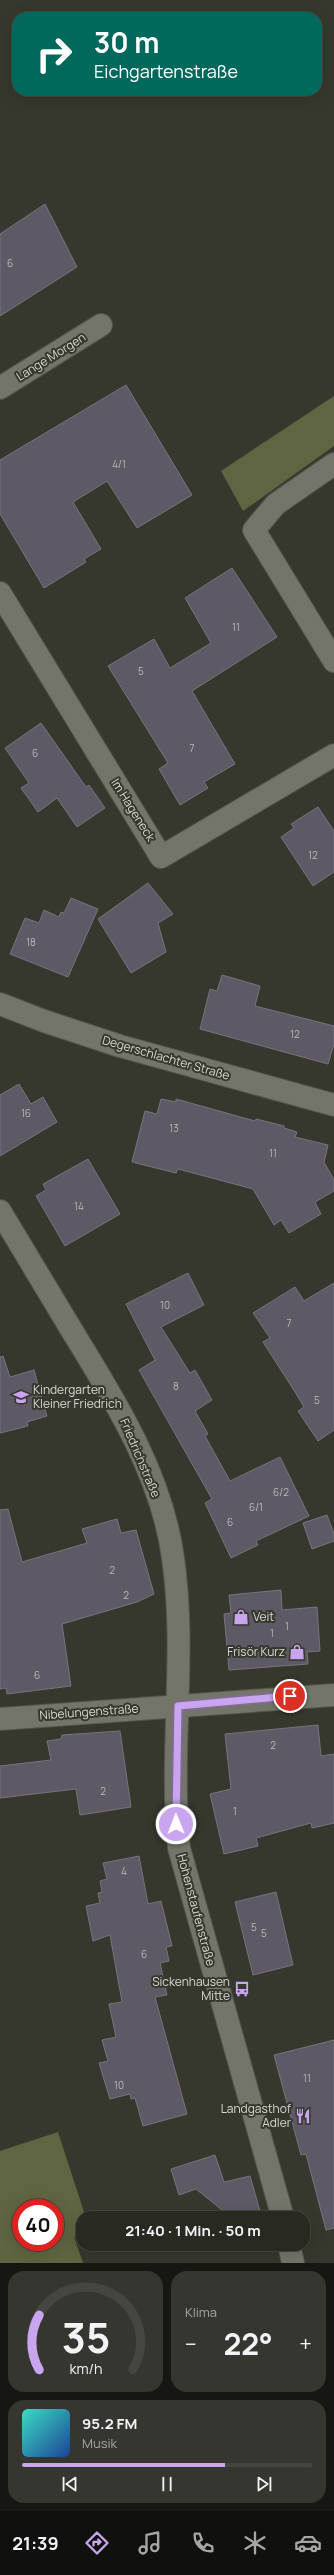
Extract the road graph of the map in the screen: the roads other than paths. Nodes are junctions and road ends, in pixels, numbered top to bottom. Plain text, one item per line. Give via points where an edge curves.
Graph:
1 (101, 325) dead end
2 (0, 388) edge
3 (334, 464) edge
4 (0, 593) edge
5 (334, 661) edge
6 (334, 755) edge
7 (0, 1004) edge
8 (334, 1105) edge
9 (0, 1210) edge
10 (333, 1692) edge
11 (178, 1709) junction
12 (0, 1719) edge
13 (281, 2211) edge
14 (290, 2251) edge
15 (293, 2263) edge

1 - 2 street, Lange Morgen
3 - 5 street via 276,504 254,530
4 - 6 street, Im Hageneck via 161,857
7 - 8 street, Degerschlachter Straße via 120,1046
9 - 11 street, Friedrichstraße via 118,1408 157,1495 173,1556 176,1584 180,1634
10 - 11 street, Nibelungenstraße
11 - 12 street, Nibelungenstraße
11 - 13 street, Hohenstaufenstraße via 176,1789 179,1848
14 - 15 street

